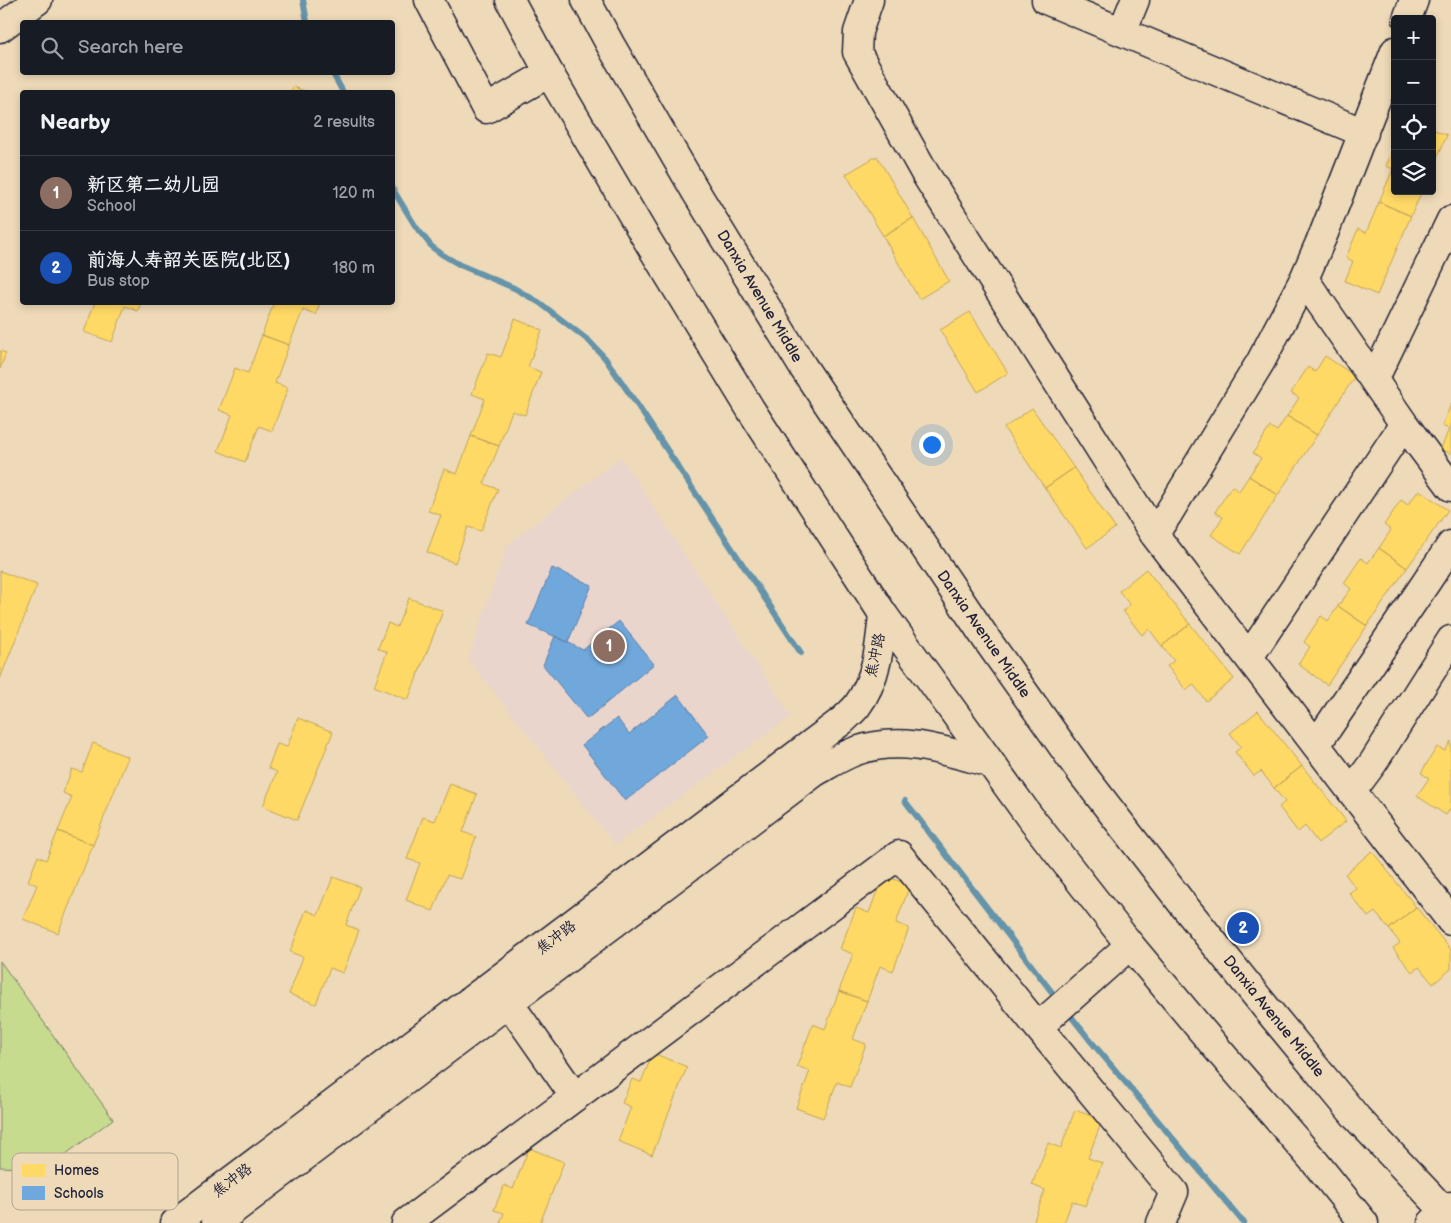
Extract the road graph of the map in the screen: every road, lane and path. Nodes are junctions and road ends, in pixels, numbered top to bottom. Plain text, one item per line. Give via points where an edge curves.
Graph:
1 (38, 0) edge
2 (429, 0) edge
3 (510, 0) edge
4 (586, 0) edge
5 (869, 0) edge
6 (1046, 0) edge
7 (1135, 0) edge
8 (1414, 0) edge
9 (1408, 15) edge
10 (0, 28) edge
11 (1122, 32) junction
12 (1392, 60) edge
13 (549, 73) junction
14 (1364, 133) junction
15 (1451, 220) edge
16 (1304, 279) junction
17 (1374, 380) junction
18 (1404, 424) junction
19 (1451, 487) edge
20 (1154, 534) junction
21 (1451, 545) edge
22 (883, 614) junction
23 (1451, 640) edge
24 (1249, 657) junction
25 (1316, 745) junction
26 (990, 763) junction
27 (1352, 792) junction
28 (1451, 921) edge
29 (1130, 945) junction
30 (509, 1003) junction
31 (1045, 1021) junction
32 (575, 1097) junction
33 (1445, 1215) edge
34 (175, 1223) edge
35 (216, 1223) edge
36 (406, 1223) edge
37 (1161, 1223) edge
38 (1364, 1223) edge

1 - 10 main road
2 - 13 main road via 486,108
3 - 13 main road
4 - 33 main road, Danxia Avenue Middle via 803,367 998,656 1083,775 1181,902 1357,1118
5 - 20 main road via 858,32 857,52 926,175
6 - 11 main road
7 - 11 main road
8 - 9 main road
11 - 14 main road
12 - 14 main road
13 - 22 main road via 751,410
14 - 16 main road
15 - 17 main road
16 - 17 main road
16 - 20 main road via 1261,361
17 - 18 main road
18 - 19 main road
18 - 24 main road
20 - 24 main road
21 - 25 main road
22 - 26 main road
22 - 34 main road, 焦冲路 via 875,669 856,707 843,720
23 - 27 main road
24 - 25 main road
25 - 27 main road
26 - 29 main road
26 - 30 main road, 焦冲路 via 911,744 874,745 840,758 815,772
27 - 28 main road
29 - 31 main road
29 - 38 main road
30 - 32 main road
30 - 35 main road, 焦冲路
31 - 32 main road via 899,855
31 - 37 main road via 1174,1192
32 - 36 main road

